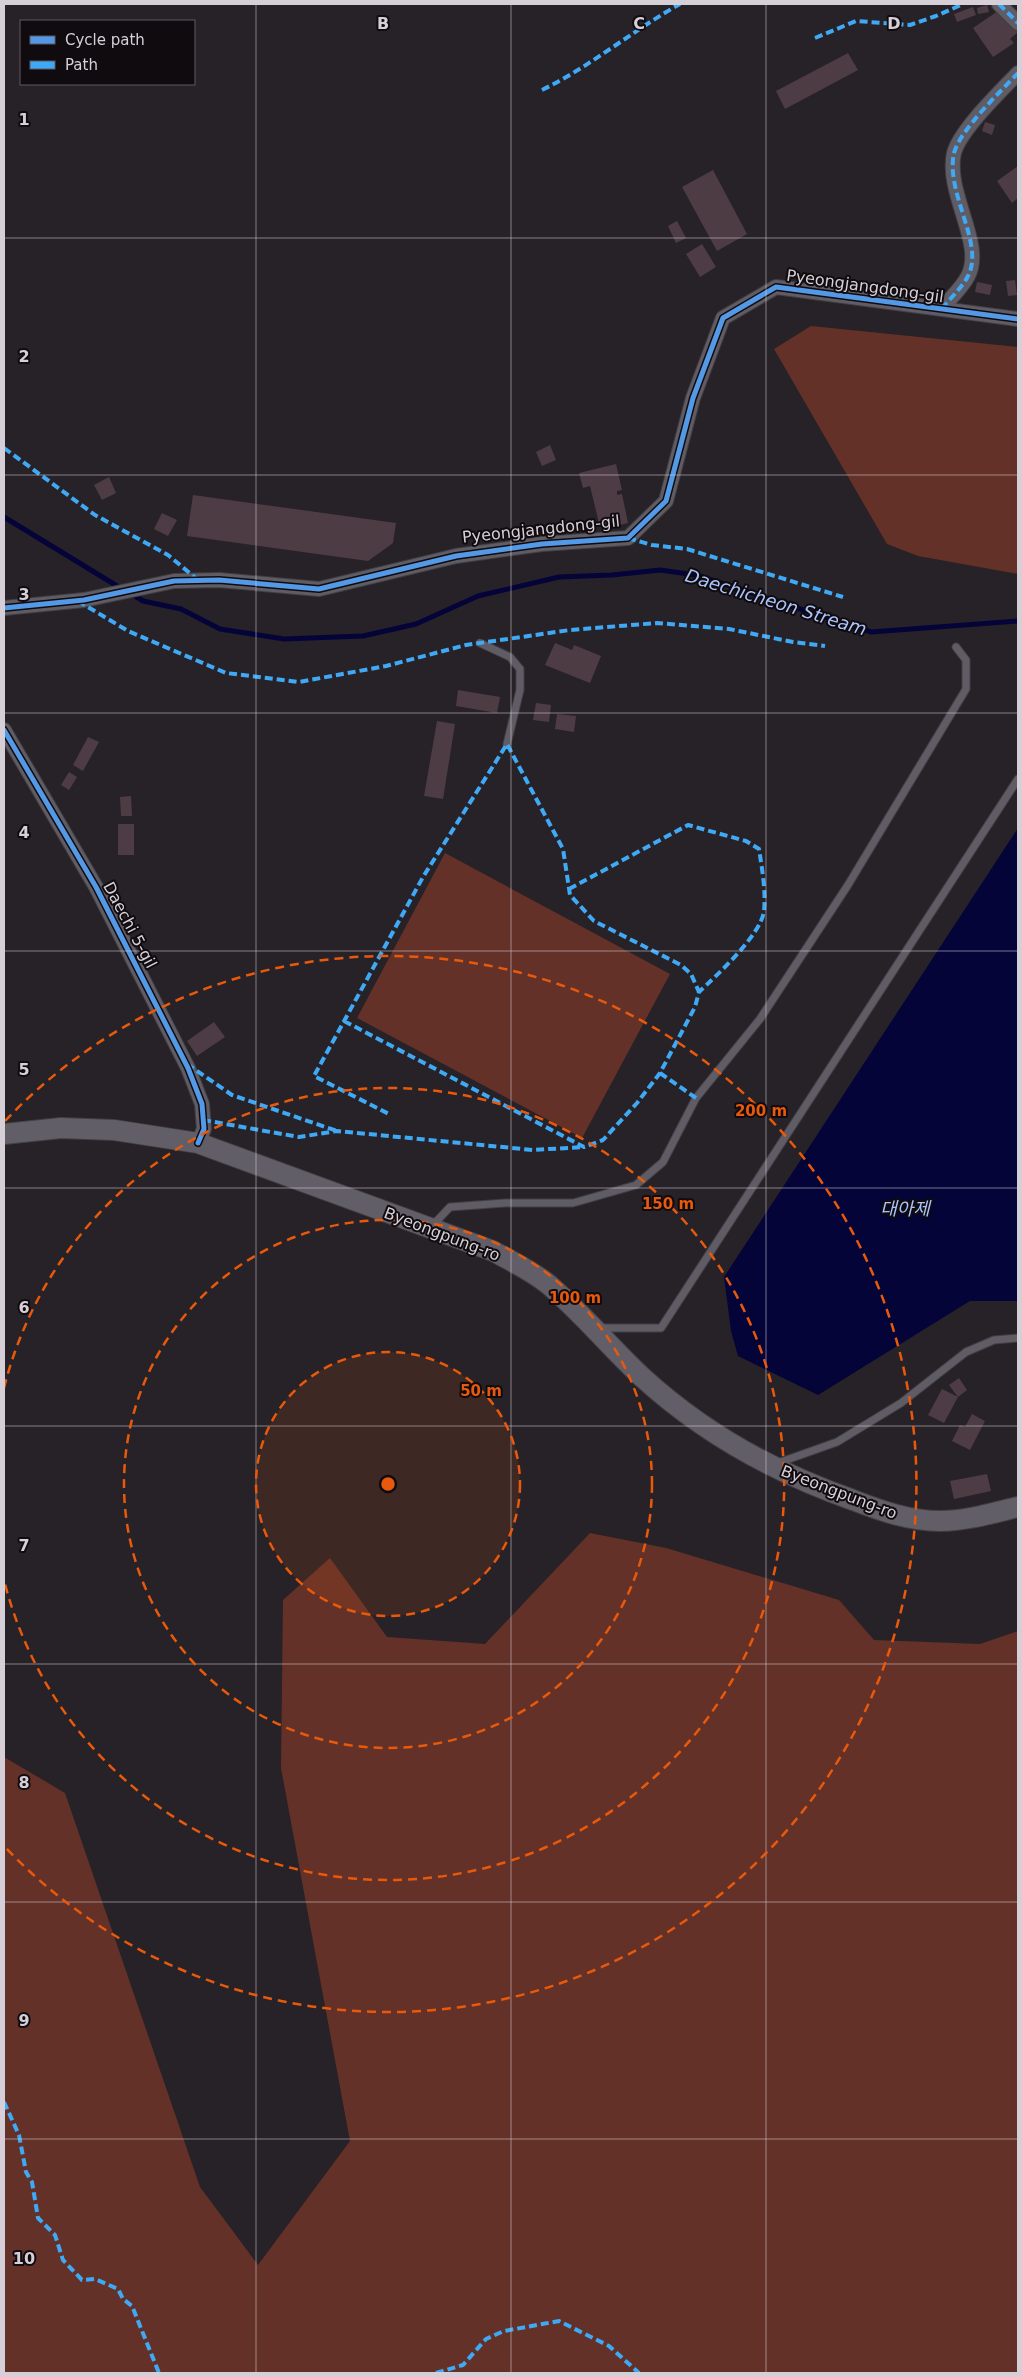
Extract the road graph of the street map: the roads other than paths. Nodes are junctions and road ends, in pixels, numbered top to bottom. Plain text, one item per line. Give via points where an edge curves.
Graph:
1 (999, 4) edge
2 (1018, 23) edge
3 (1018, 73) edge
4 (942, 309) junction
5 (1018, 319) edge
6 (4, 608) edge
7 (480, 643) dead end
8 (956, 647) dead end
9 (4, 730) edge
10 (507, 744) dead end
11 (1018, 779) edge
12 (4, 1134) edge
13 (198, 1143) junction
14 (430, 1228) junction
15 (592, 1328) junction
16 (1018, 1338) edge
17 (770, 1465) junction
18 (1018, 1507) edge

1 - 2 street
3 - 4 street via 967,130 955,152 952,170 957,200 973,251 969,275
4 - 5 street, Pyeongjangdong-gil
4 - 6 street, Pyeongjangdong-gil via 776,287 723,318 693,398 666,501 628,538 542,544 456,556 319,589 219,580 170,581 84,600
7 - 10 lane via 510,657 520,669 520,690
8 - 14 lane via 966,660 966,689 848,885 760,1019 696,1098 663,1162 636,1185 573,1203 450,1207
9 - 13 street, Daechi 5-gil via 96,887 188,1068 202,1104 204,1129
11 - 15 lane via 661,1328
12 - 13 main road, Byeongpung-ro via 61,1128 114,1130
13 - 14 main road, Byeongpung-ro
14 - 15 main road, Byeongpung-ro via 493,1251 525,1269 547,1284
15 - 17 main road, Byeongpung-ro via 643,1378 690,1416
16 - 17 lane via 994,1340 966,1352 901,1403 837,1442
17 - 18 main road, Byeongpung-ro via 818,1488 909,1518 941,1521

